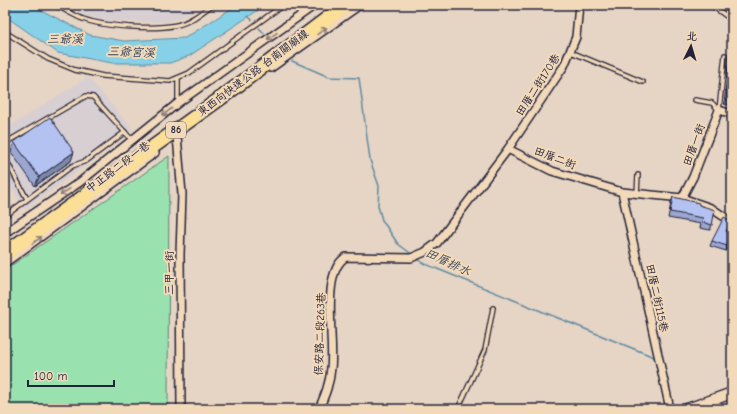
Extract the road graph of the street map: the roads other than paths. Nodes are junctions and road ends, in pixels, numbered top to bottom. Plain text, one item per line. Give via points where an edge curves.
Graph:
1 (55, 5) edge
2 (212, 5) edge
3 (283, 5) edge
4 (315, 5) edge
5 (331, 5) edge
6 (345, 5) edge
7 (360, 5) edge
8 (579, 5) edge
9 (711, 5) edge
10 (732, 20) edge
11 (5, 32) edge
12 (571, 52) junction
13 (725, 56) dead end
14 (178, 78) junction
15 (643, 82) dead end
16 (694, 100) dead end
17 (178, 103) junction
18 (719, 110) junction
19 (732, 114) edge
20 (125, 132) junction
21 (177, 136) junction
22 (132, 140) junction
23 (5, 143) edge
24 (508, 148) junction
25 (5, 158) edge
26 (638, 175) dead end
27 (622, 192) junction
28 (637, 194) junction
29 (682, 198) junction
30 (27, 199) junction
31 (5, 216) edge
32 (732, 222) edge
33 (5, 233) edge
34 (5, 243) edge
35 (5, 253) edge
36 (5, 263) edge
37 (492, 308) dead end
38 (732, 393) edge
39 (181, 409) edge
40 (319, 409) edge
41 (458, 409) edge
42 (670, 409) edge
43 (686, 409) edge

1 - 2 lane via 82,19 106,25 159,27 178,25
3 - 14 lane via 189,73
4 -> 17 street, 中正路二段一巷
5 - 34 highway, 東西向快速公路 台南關廟線 / 86 via 80,191
6 - 35 highway, 東西向快速公路 台南關廟線 / 86 via 221,98
21 -> 7 street, 中正路二段一巷
8 - 12 street, 田厝二街170巷 via 576,37
9 - 10 lane
11 - 14 lane via 48,59 75,70 103,76 170,81
12 - 15 lane
12 - 24 street, 田厝二街170巷 via 544,98
13 - 18 lane
14 - 17 lane
16 - 18 lane via 712,103
17 -> 22 street, 中正路二段一巷
18 - 19 street
18 - 29 street, 田厝一街 via 693,177
20 - 22 lane
20 - 23 lane via 93,98 86,96
20 - 30 lane
36 -> 21 street, 中正路二段一巷
21 - 39 street, 三甲一街 via 182,194
22 -> 33 street, 中正路二段一巷 via 80,182
24 - 27 street, 田厝二街 via 552,171
24 - 40 street, 保安路二段263巷 via 437,243 425,252 414,257 346,257 339,261 335,270 330,315 332,367 328,391
25 - 30 lane
26 - 28 lane
27 - 28 street, 田厝二街
27 - 42 street, 田厝二街115巷
28 - 29 street, 田厝二街
29 - 32 street, 田厝二街 via 711,208
30 - 31 lane
37 - 41 lane via 485,350
38 - 43 street

